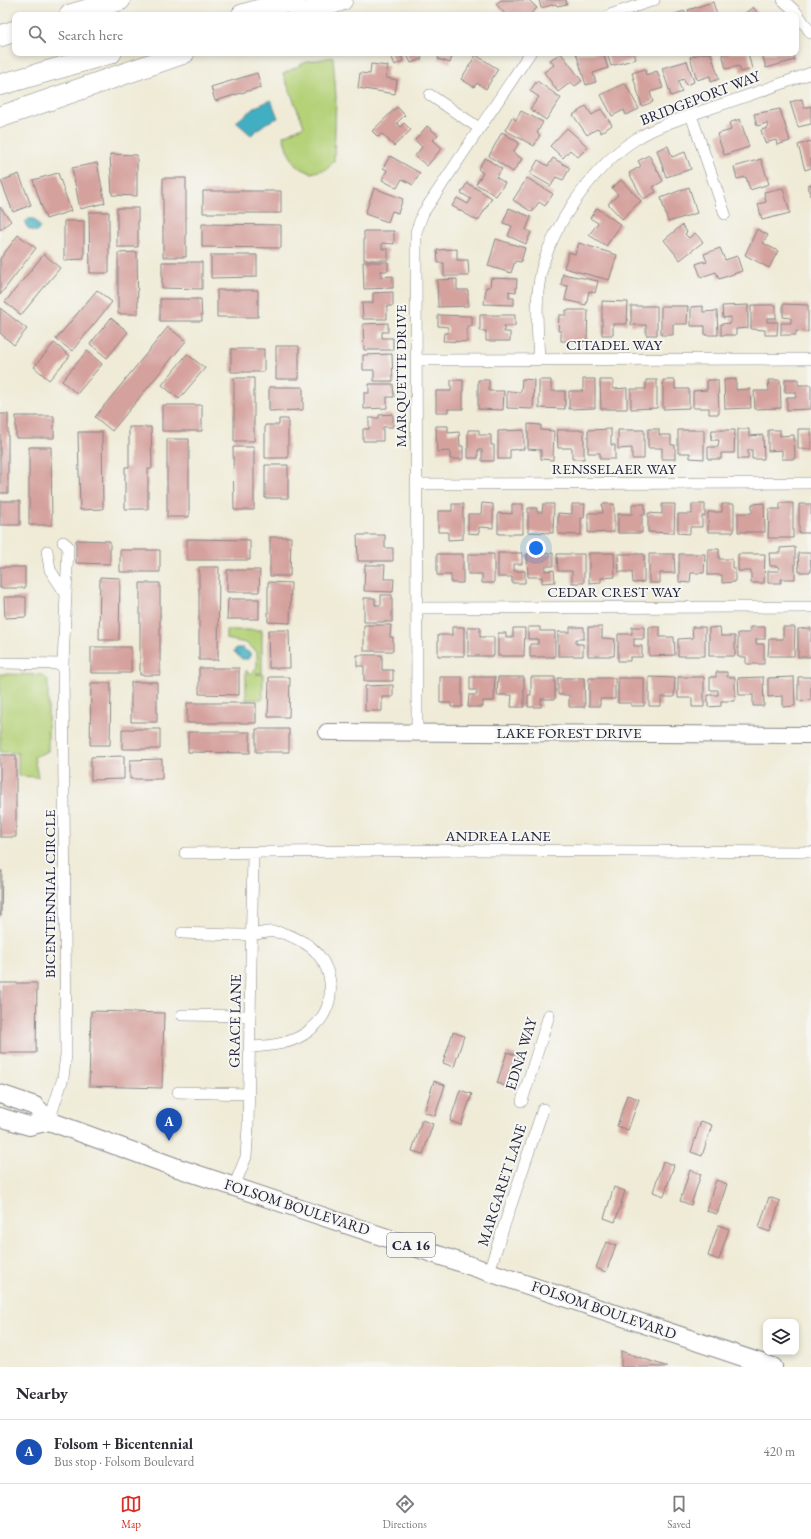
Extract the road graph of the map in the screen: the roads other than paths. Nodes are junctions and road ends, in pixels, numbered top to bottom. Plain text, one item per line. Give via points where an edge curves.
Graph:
1 (120, 0) edge
2 (294, 0) edge
3 (342, 0) edge
4 (654, 0) edge
5 (783, 0) edge
6 (80, 12) edge
7 (252, 12) edge
8 (307, 12) edge
9 (619, 12) edge
10 (796, 12) edge
11 (799, 16) edge
12 (12, 32) edge
13 (811, 33) edge
14 (0, 36) edge
15 (101, 56) edge
16 (175, 56) edge
17 (528, 56) edge
18 (811, 73) edge
19 (0, 85) edge
20 (430, 95) dead end
21 (691, 115) junction
22 (0, 117) edge
23 (479, 128) junction
24 (725, 214) dead end
25 (811, 359) edge
26 (416, 360) junction
27 (539, 360) junction
28 (811, 483) edge
29 (417, 484) junction
30 (63, 542) dead end
31 (68, 558) junction
32 (66, 594) junction
33 (811, 607) edge
34 (418, 608) junction
35 (0, 663) edge
36 (63, 664) junction
37 (327, 732) dead end
38 (417, 732) junction
39 (811, 735) edge
40 (811, 852) edge
41 (185, 853) dead end
42 (253, 854) junction
43 (182, 934) dead end
44 (251, 935) junction
45 (182, 1015) dead end
46 (549, 1015) dead end
47 (250, 1016) junction
48 (249, 1047) junction
49 (178, 1092) dead end
50 (0, 1094) edge
51 (248, 1094) junction
52 (522, 1102) dead end
53 (543, 1109) dead end
54 (0, 1116) edge
55 (49, 1121) junction
56 (234, 1187) junction
57 (489, 1271) junction
58 (773, 1367) edge

1 - 6 highway
2 - 7 highway
3 - 8 highway
4 - 9 street
5 - 10 street
11 - 13 street
12 - 14 highway
15 - 19 highway
16 - 22 highway
17 - 23 street, MARQUETTE DRIVE
18 - 21 street, BRIDGEPORT WAY
20 - 23 street
21 - 24 street
21 - 27 street, BRIDGEPORT WAY via 657,128 621,150 587,185 556,232 544,260 539,284
23 - 26 street, MARQUETTE DRIVE via 419,220 416,240
25 - 27 street, CITADEL WAY
26 - 27 street, CITADEL WAY
26 - 29 street, MARQUETTE DRIVE
28 - 29 street, RENSSELAER WAY
29 - 34 street, MARQUETTE DRIVE
30 - 31 street via 68,546
31 - 32 street, BICENTENNIAL CIRCLE
31 - 32 street via 48,556 50,570
32 - 36 street, BICENTENNIAL CIRCLE
33 - 34 street, CEDAR CREST WAY
34 - 38 street, MARQUETTE DRIVE
35 - 36 street
36 - 55 street, BICENTENNIAL CIRCLE via 66,1055 63,1078
37 - 38 street, LAKE FOREST DRIVE
38 - 39 street, LAKE FOREST DRIVE
40 - 42 street, ANDREA LANE via 474,850
41 - 42 street, ANDREA LANE
42 - 44 street, GRACE LANE
43 - 44 street
44 - 47 street, GRACE LANE
44 - 48 street via 268,932 285,934 301,940 315,951 325,964 331,980 331,994 321,1020 311,1030 283,1043
45 - 47 street
46 - 52 street, EDNA WAY
47 - 48 street, GRACE LANE
48 - 51 street, GRACE LANE
49 - 51 street
50 - 55 main road, FOLSOM BOULEVARD / CA 16 via 35,1106
51 - 56 street, GRACE LANE via 246,1158
53 - 57 street, MARGARET LANE
54 - 55 main road via 29,1126
55 - 56 main road, FOLSOM BOULEVARD / CA 16
56 - 57 main road, FOLSOM BOULEVARD / CA 16
57 - 58 main road, FOLSOM BOULEVARD / CA 16

